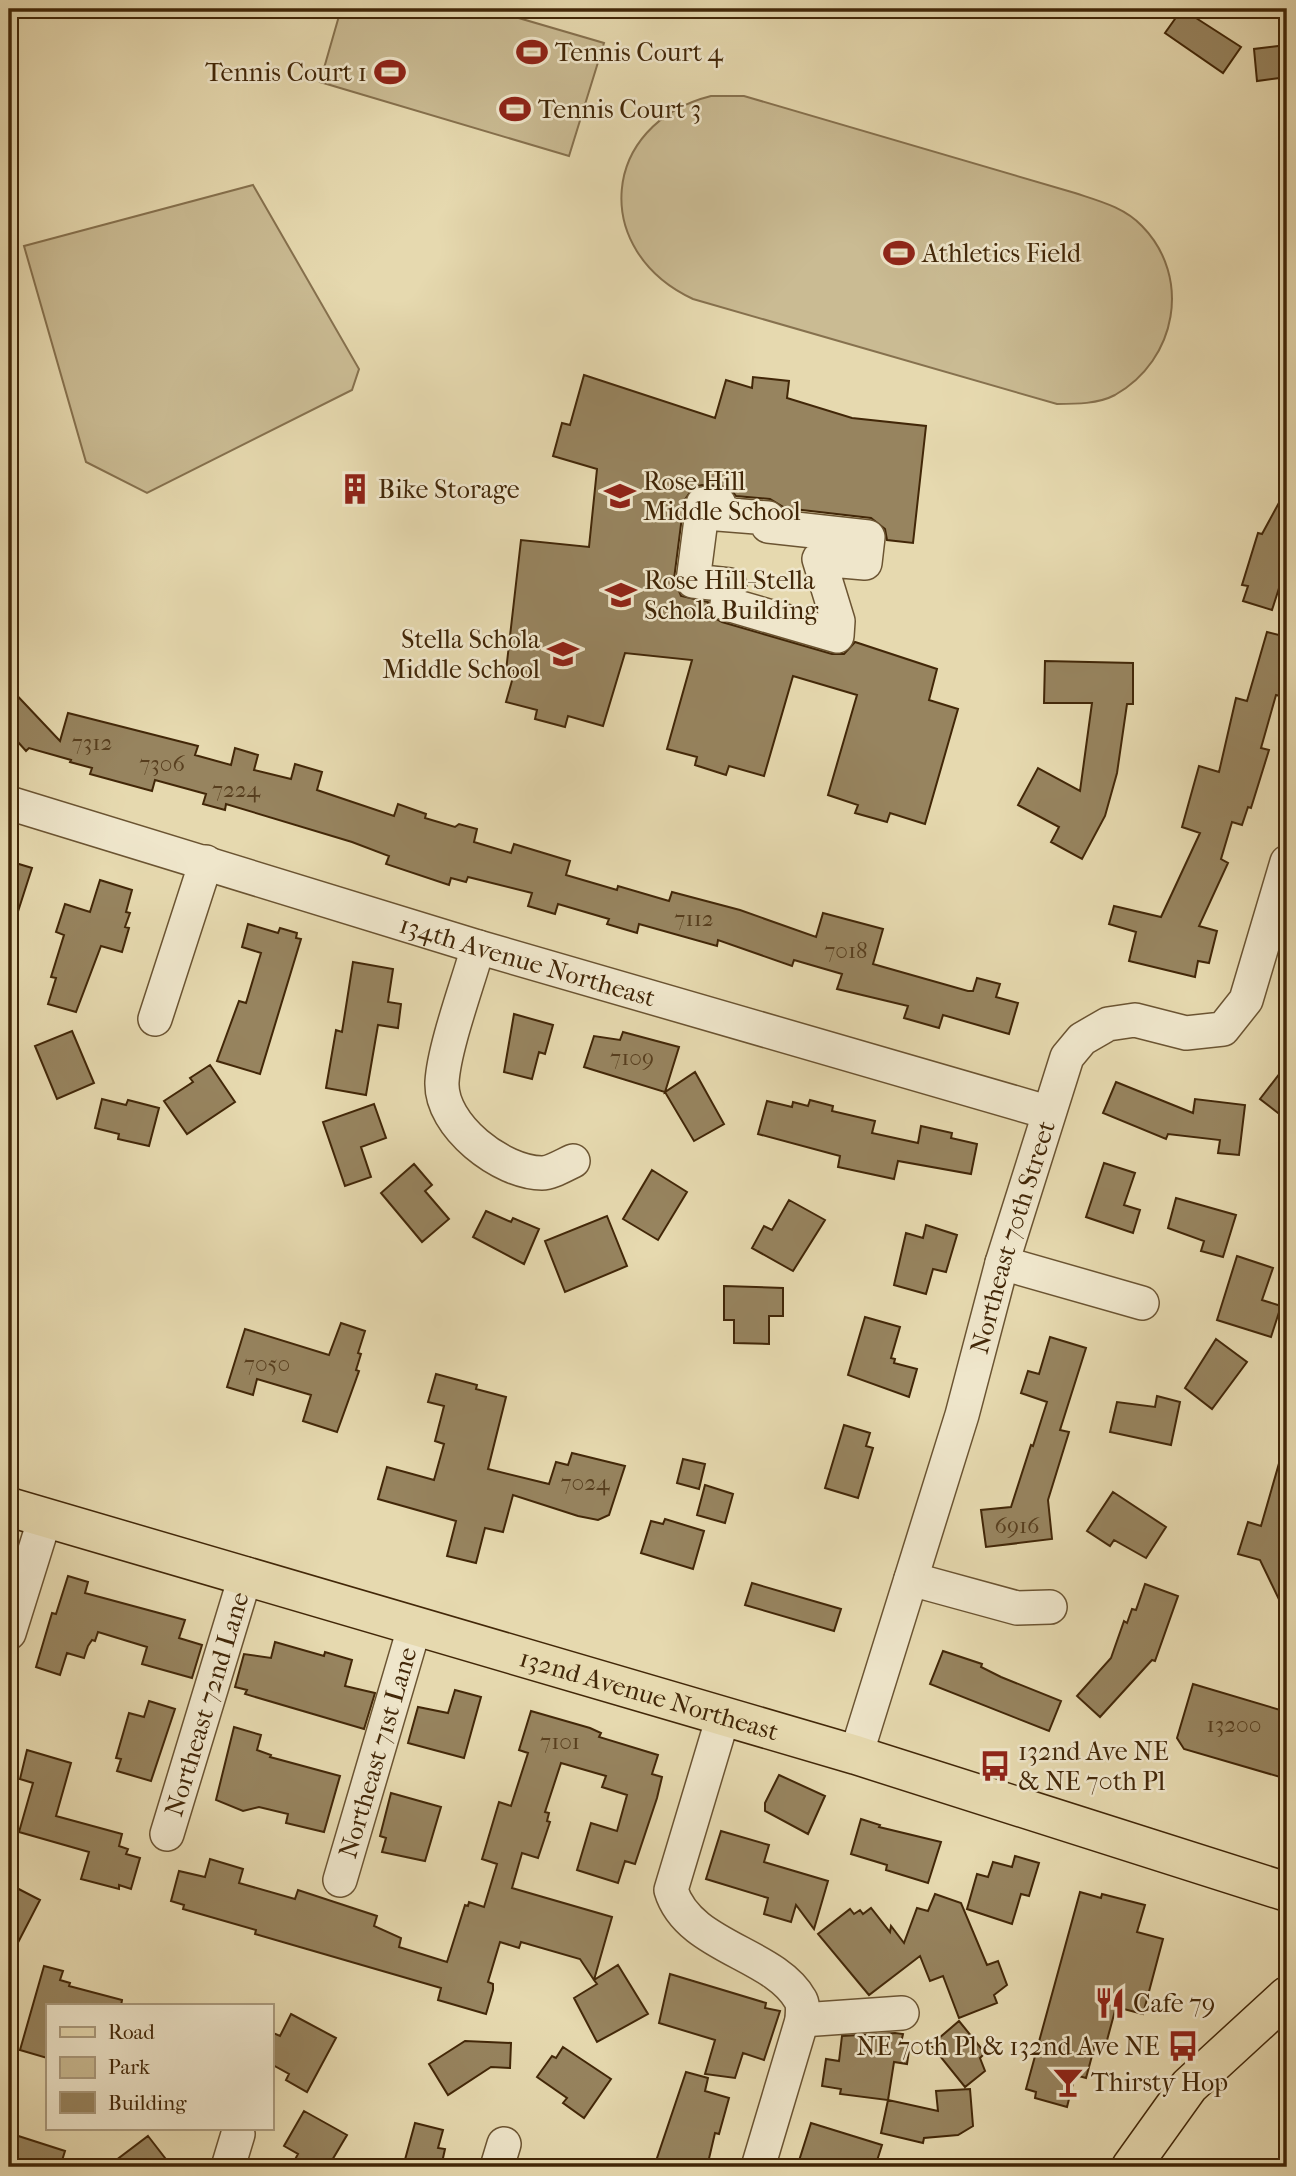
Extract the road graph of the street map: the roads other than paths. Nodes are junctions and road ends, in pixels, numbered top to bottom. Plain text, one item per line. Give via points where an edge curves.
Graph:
1 (836, 636) joint
2 (9, 803) edge
3 (205, 862) junction
4 (1287, 862) edge
5 (478, 947) junction
6 (155, 1019) dead end
7 (1047, 1112) junction
8 (573, 1161) dead end
9 (1002, 1263) junction
10 (1142, 1303) dead end
11 (9, 1507) edge
12 (45, 1518) junction
13 (246, 1574) junction
14 (911, 1579) junction
15 (1049, 1607) dead end
16 (415, 1625) junction
17 (9, 1633) edge
18 (723, 1717) junction
19 (856, 1755) junction
20 (167, 1834) dead end
21 (340, 1880) dead end
22 (1287, 1892) edge
23 (1287, 1996) edge
24 (902, 2013) dead end
25 (802, 2020) junction
26 (237, 2134) dead end
27 (228, 2167) edge
28 (758, 2167) edge
29 (1130, 2167) edge

1 - 1 street via 838,621 819,559 865,563 868,537 768,527 768,517 718,514 719,503 703,504 693,581 730,585 727,604
2 - 3 street, 134th Avenue Northeast
3 - 5 street, 134th Avenue Northeast
3 - 6 street
4 - 7 street, Northeast 70th Street via 1246,1000 1223,1029 1186,1033 1135,1020 1108,1024 1082,1039 1067,1057
5 - 7 street, 134th Avenue Northeast
5 - 8 street via 442,1084 453,1116 474,1145 502,1162 543,1173
7 - 9 street, Northeast 70th Street
9 - 10 street
9 - 14 street, Northeast 70th Street via 962,1415
11 - 12 main road, 132nd Avenue Northeast
12 - 13 main road, 132nd Avenue Northeast
12 - 17 street
13 - 16 main road, 132nd Avenue Northeast
13 - 20 street, Northeast 72nd Lane
14 - 15 street via 1017,1608
14 - 19 street, Northeast 70th Street
16 - 18 main road, 132nd Avenue Northeast
16 - 21 street, Northeast 71st Lane
18 - 19 main road, 132nd Avenue Northeast
18 - 25 street via 671,1891 676,1908 691,1923 789,1984 802,2002
19 - 22 main road, 132nd Avenue Northeast
23 - 29 main road via 1189,2086
24 - 25 street
25 - 28 street
26 - 27 street

